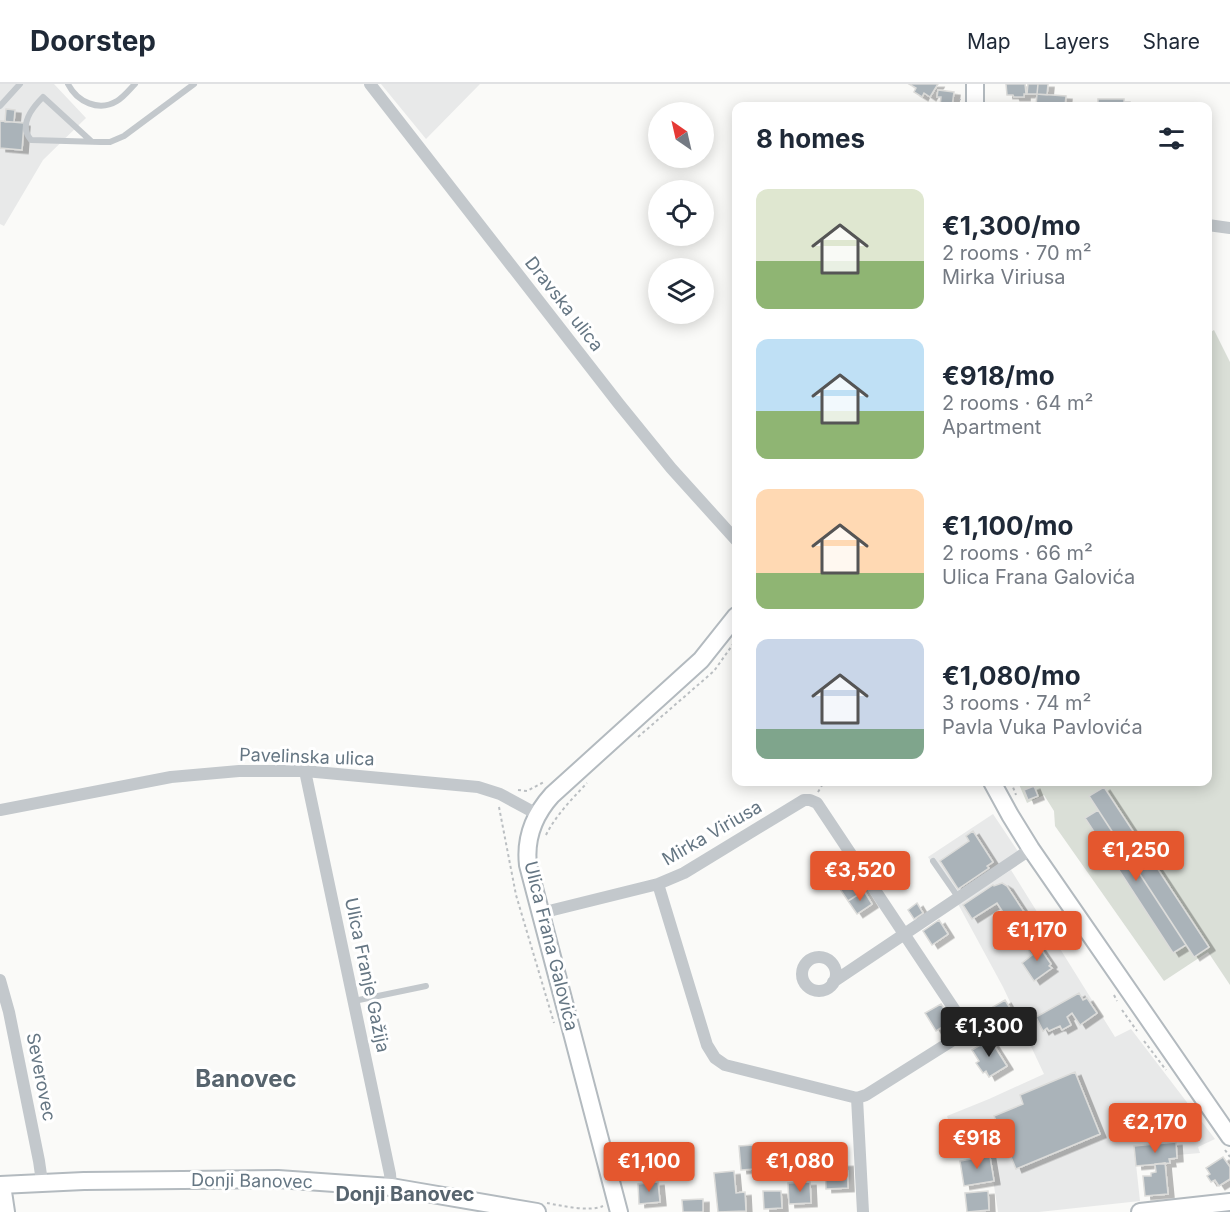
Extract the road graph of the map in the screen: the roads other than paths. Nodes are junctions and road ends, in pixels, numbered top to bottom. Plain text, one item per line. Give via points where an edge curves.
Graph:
1 (20, 84) edge
2 (68, 84) edge
3 (135, 84) edge
4 (194, 84) edge
5 (370, 84) edge
6 (975, 84) edge
7 (975, 102) edge
8 (0, 105) edge
9 (92, 141) junction
10 (1212, 226) edge
11 (1230, 228) edge
12 (732, 536) edge
13 (732, 621) edge
14 (305, 771) junction
15 (994, 786) edge
16 (0, 810) edge
17 (537, 814) junction
18 (1031, 849) junction
19 (933, 861) dead end
20 (658, 884) junction
21 (958, 897) junction
22 (541, 915) junction
23 (904, 933) junction
24 (0, 980) edge
25 (833, 982) dead end
26 (426, 986) dead end
27 (354, 1001) junction
28 (857, 1098) junction
29 (1230, 1137) edge
30 (42, 1182) junction
31 (1, 1185) edge
32 (391, 1187) junction
33 (1230, 1202) edge
34 (6, 1212) edge
35 (537, 1212) edge
36 (619, 1212) edge
37 (863, 1212) edge
38 (1140, 1212) edge

1 - 8 lane
2 - 3 lane via 76,96 98,106 124,97
4 - 9 lane via 118,139
5 - 12 street, Dravska ulica via 670,468
6 - 7 main road
9 - 9 lane via 43,97 27,119 27,136 31,140
10 - 11 street
13 - 17 main road, Ulica Frana Galovića via 701,660 552,795
14 - 16 street, Pavelinska ulica via 171,777
14 - 17 street, Pavelinska ulica via 478,787
14 - 27 street, Ulica Franje Gažija
15 - 18 main road
17 - 22 main road, Ulica Frana Galovića via 527,858
18 - 21 street
18 - 29 main road
19 - 21 lane
20 - 22 street, Mirka Viriusa
20 - 23 street, Mirka Viriusa via 810,800 818,803
20 - 28 street via 707,1045 715,1058 724,1065
21 - 23 street
22 - 36 main road, Ulica Frana Galovića
23 - 25 street
23 - 28 street, Mirka Viriusa via 964,1024 964,1030
24 - 30 street, Severovec
26 - 27 lane
27 - 32 street, Ulica Franje Gažija
28 - 37 street
30 - 31 main road, Donji Banovec
30 - 32 main road, Donji Banovec via 278,1179
31 - 34 main road
32 - 35 main road, Donji Banovec
33 - 38 main road

